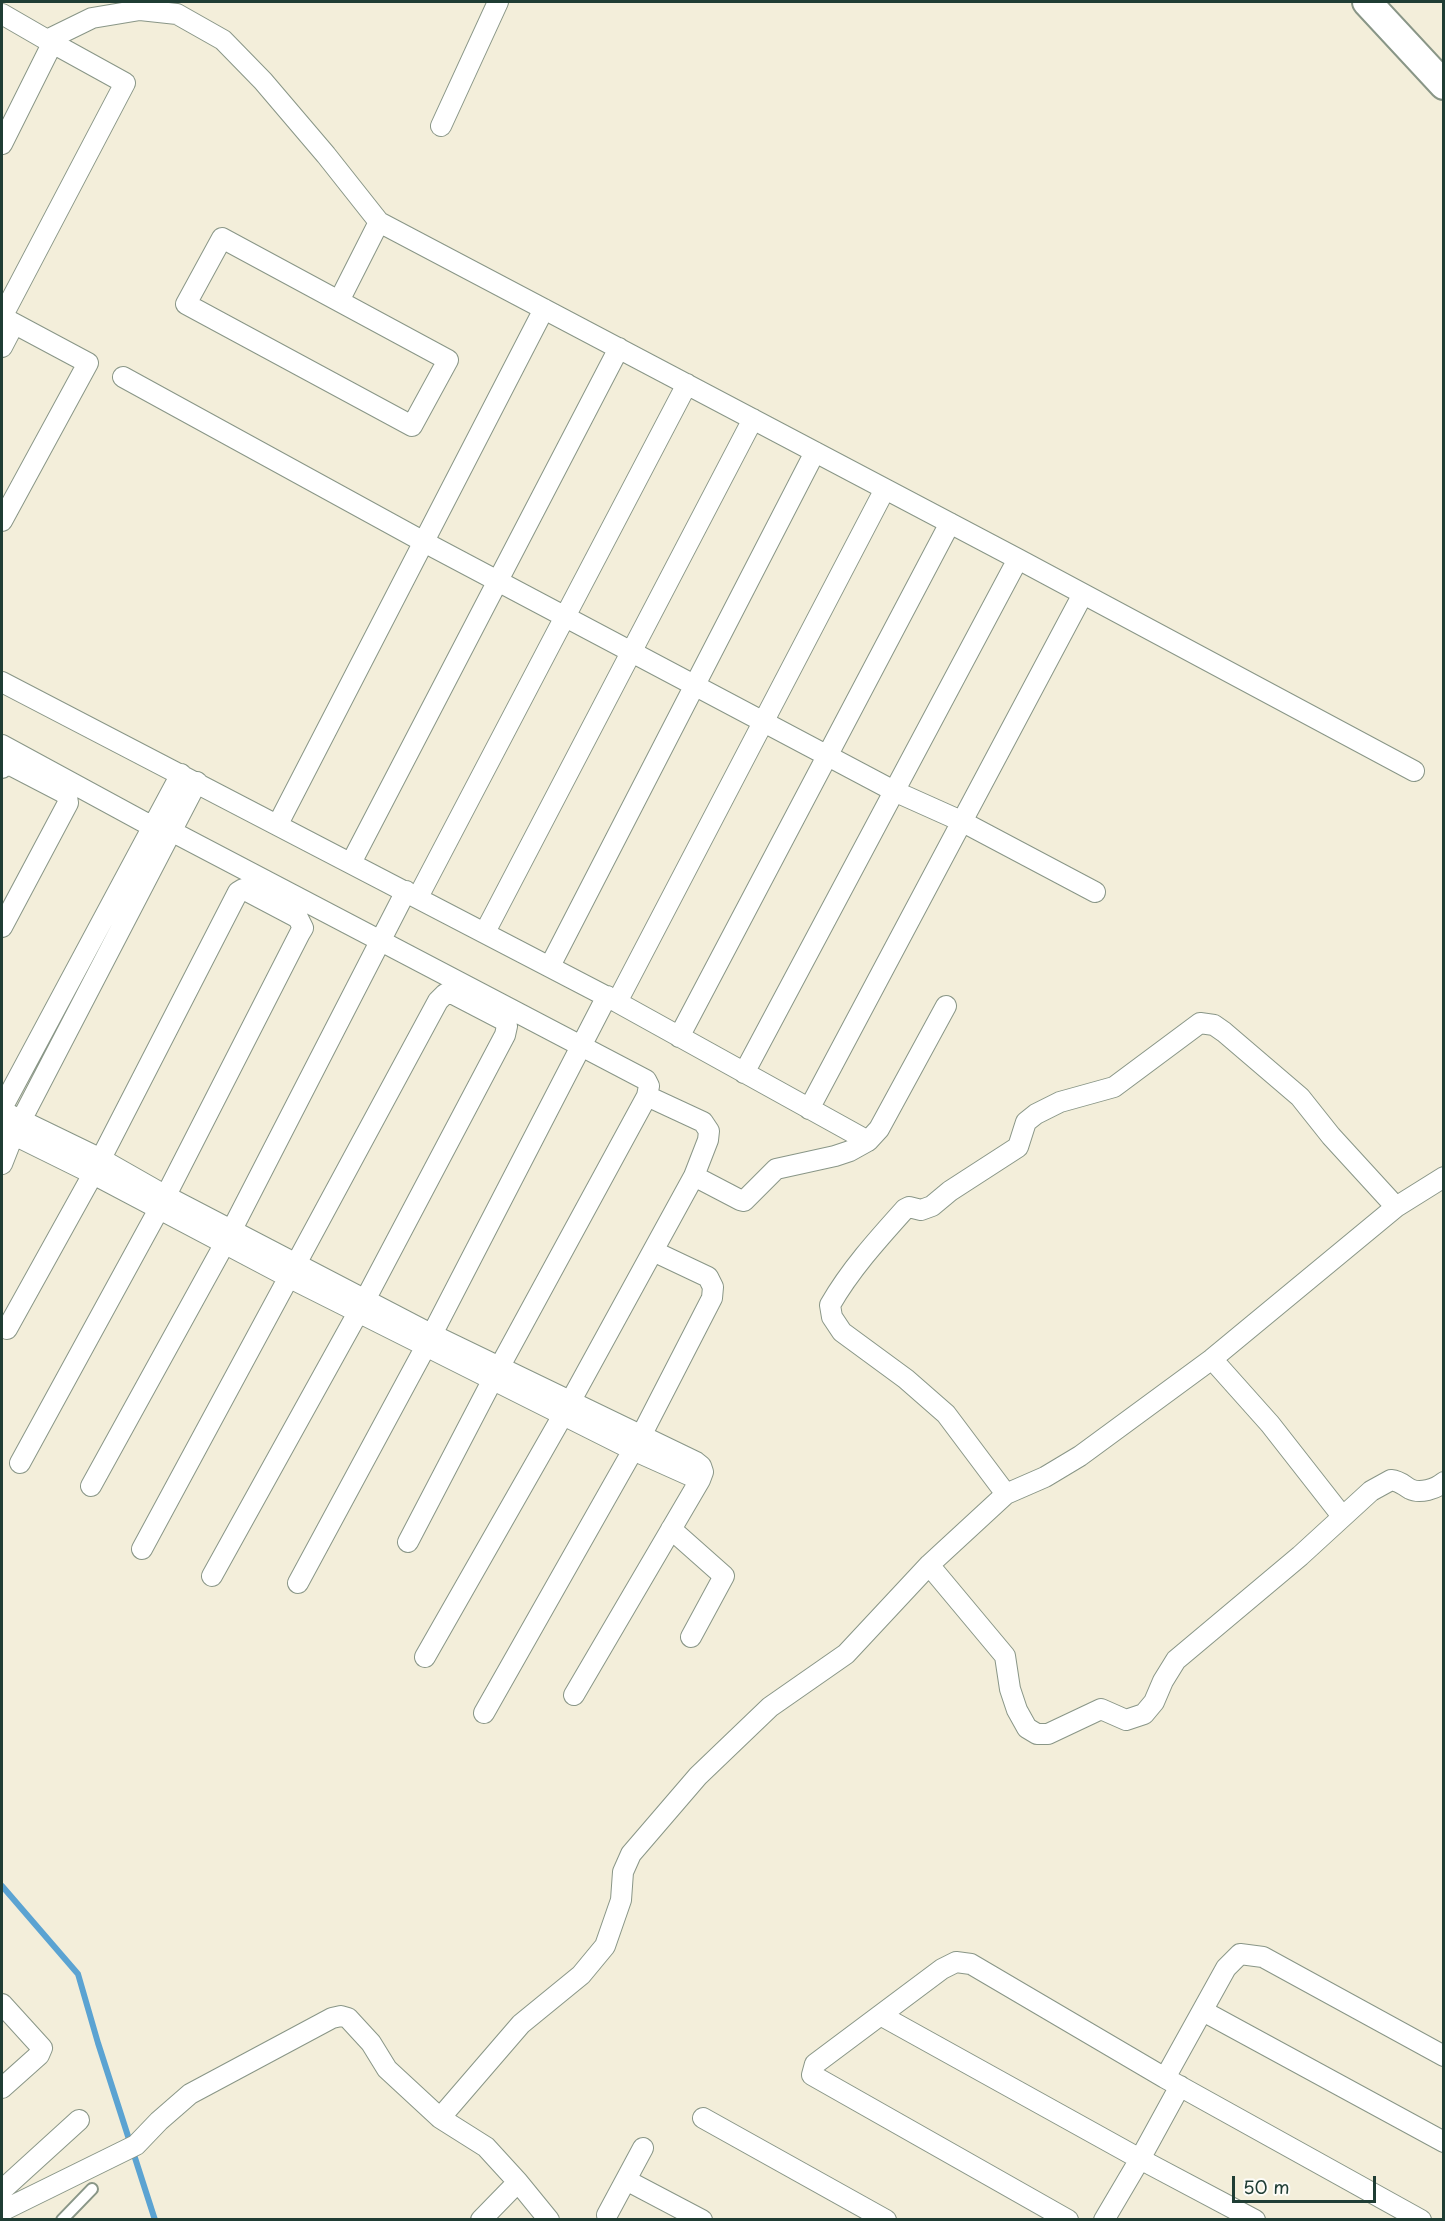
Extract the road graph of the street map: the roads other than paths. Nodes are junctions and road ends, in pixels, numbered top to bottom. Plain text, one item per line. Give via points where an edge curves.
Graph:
1 (498, 2) edge
2 (1376, 4) edge
3 (2, 14) edge
4 (50, 42) junction
5 (1443, 85) edge
6 (441, 126) dead end
7 (2, 144) edge
8 (380, 222) junction
9 (339, 302) junction
10 (544, 309) junction
11 (14, 324) junction
12 (2, 347) edge
13 (619, 348) junction
14 (123, 376) dead end
15 (687, 384) junction
16 (753, 419) junction
17 (815, 452) junction
18 (885, 489) junction
19 (2, 521) edge
20 (950, 523) junction
21 (424, 542) junction
22 (1018, 559) junction
23 (498, 581) junction
24 (1083, 594) junction
25 (565, 617) junction
26 (632, 652) junction
27 (2, 682) edge
28 (695, 685) junction
29 (763, 722) junction
30 (2, 745) edge
31 (828, 756) junction
32 (2, 768) edge
33 (1414, 771) dead end
34 (189, 778) junction
35 (894, 791) junction
36 (961, 821) junction
37 (278, 825) junction
38 (162, 829) junction
39 (351, 863) junction
40 (1095, 892) dead end
41 (412, 894) junction
42 (2, 927) edge
43 (485, 932) junction
44 (381, 940) junction
45 (550, 966) junction
46 (612, 999) junction
47 (946, 1006) dead end
48 (679, 1037) junction
49 (581, 1046) junction
50 (744, 1073) junction
51 (646, 1096) junction
52 (809, 1109) junction
53 (2, 1110) edge
54 (12, 1129) edge
55 (868, 1142) junction
56 (2, 1164) edge
57 (97, 1167) junction
58 (694, 1176) junction
59 (1443, 1179) edge
60 (163, 1202) junction
61 (1396, 1207) junction
62 (228, 1236) junction
63 (653, 1251) junction
64 (293, 1272) junction
65 (362, 1306) junction
66 (7, 1329) dead end
67 (429, 1340) junction
68 (1212, 1359) junction
69 (496, 1373) junction
70 (567, 1408) junction
71 (637, 1443) junction
72 (20, 1463) dead end
73 (91, 1486) dead end
74 (1442, 1487) edge
75 (1006, 1494) junction
76 (1342, 1516) junction
77 (671, 1529) junction
78 (408, 1542) dead end
79 (142, 1549) dead end
80 (929, 1565) junction
81 (212, 1576) dead end
82 (298, 1583) dead end
83 (692, 1637) dead end
84 (425, 1658) dead end
85 (574, 1695) dead end
86 (484, 1713) dead end
87 (2, 2004) edge
88 (1203, 2011) junction
89 (882, 2016) junction
90 (1443, 2056) edge
91 (1172, 2082) junction
92 (2, 2088) edge
93 (440, 2118) junction
94 (703, 2118) dead end
95 (79, 2120) dead end
96 (1443, 2142) edge
97 (643, 2148) dead end
98 (1140, 2159) junction
99 (626, 2181) junction
100 (518, 2182) junction
101 (92, 2189) dead end
102 (5, 2207) edge
103 (862, 2214) edge
104 (607, 2215) dead end
105 (62, 2220) edge
106 (481, 2220) edge
107 (549, 2220) edge
108 (702, 2220) edge
109 (886, 2220) edge
110 (1068, 2220) edge
111 (1104, 2220) edge
112 (1255, 2220) edge
113 (1421, 2220) edge

1 - 6 street
2 - 5 street
3 - 4 street
4 - 7 street
4 - 8 street via 92,18 140,10 177,14 223,40 263,81
4 - 11 street via 125,83 2,317
8 - 9 street
8 - 10 street
9 - 9 street via 222,238 186,304 412,426 448,360
10 - 13 street
10 - 21 street
11 - 12 street
11 - 19 street via 88,363
13 - 15 street
13 - 23 street
14 - 21 street
15 - 16 street
15 - 25 street
16 - 17 street
16 - 26 street
17 - 18 street
17 - 28 street
18 - 20 street
18 - 29 street
20 - 22 street
20 - 31 street
21 - 23 street
21 - 37 street
22 - 24 street
22 - 35 street
23 - 25 street
23 - 39 street
24 - 33 street
24 - 36 street
25 - 26 street
25 - 41 street
26 - 28 street
26 - 43 street
27 - 34 street
28 - 29 street
28 - 45 street
29 - 31 street
29 - 46 street
30 - 38 street
31 - 35 street
31 - 48 street
32 - 42 street via 8,764 64,793 68,803
34 - 37 street
34 - 38 street
35 - 36 street
35 - 50 street
36 - 40 street
36 - 52 street
37 - 39 street
38 - 44 street
38 - 53 street
38 - 54 street
39 - 41 street
41 - 43 street
41 - 44 street
43 - 45 street
44 - 49 street
44 - 62 street
45 - 46 street
46 - 48 street
46 - 49 street
47 - 55 street via 879,1129
48 - 50 street
49 - 51 street via 646,1080
49 - 67 street
50 - 52 street
51 - 58 street via 703,1122 709,1131
51 - 69 street
52 - 55 street
53 - 54 street
54 - 56 street
54 - 57 street
55 - 58 street via 835,1156 776,1169 744,1201
57 - 60 street
57 - 60 street via 238,892 243,890 293,915 302,923 300,933
57 - 66 street
58 - 63 street
59 - 61 street
60 - 62 street
60 - 72 street
61 - 68 street
61 - 75 street via 1300,1097 1214,1024 1200,1023 1114,1087 1060,1102 1035,1114 1026,1122 1018,1147 932,1206 905,1209 837,1293 830,1305 832,1317 842,1332 946,1414
62 - 64 street
62 - 73 street
63 - 70 street
63 - 71 street via 708,1277 713,1287 712,1298
64 - 65 street
64 - 65 street via 438,1001 445,993 453,994 502,1020 507,1026 505,1035
64 - 79 street
65 - 67 street
65 - 81 street
67 - 69 street
67 - 82 street
68 - 75 street via 1080,1456
68 - 76 street via 1270,1424
69 - 70 street
69 - 78 street
70 - 71 street
70 - 84 street
71 - 77 street via 701,1466 700,1480
71 - 86 street
74 - 76 street via 1418,1491 1392,1480 1371,1491
75 - 80 street
76 - 80 street via 1176,1660 1144,1714 1126,1720 1101,1709 1043,1734 1023,1724 1010,1689 1005,1656
77 - 83 street via 724,1576
77 - 85 street
80 - 93 street via 846,1654 770,1707 698,1776 631,1854 605,1946 581,1975 521,2024
87 - 92 street via 42,2048
88 - 90 street via 1226,1968 1240,1954 1263,1957
88 - 91 street
88 - 96 street
89 - 91 street via 942,1969 956,1962 971,1964
89 - 98 street
89 - 110 street via 815,2064 812,2075
91 - 98 street
91 - 113 street
93 - 100 street via 486,2147
93 - 102 street via 387,2069 371,2043 348,2018 341,2016 190,2094 136,2145
94 - 103 street
95 - 102 street
97 - 99 street
98 - 111 street
98 - 112 street
99 - 104 street
99 - 108 street
100 - 106 street
100 - 107 street
101 - 105 lane
103 - 109 street

